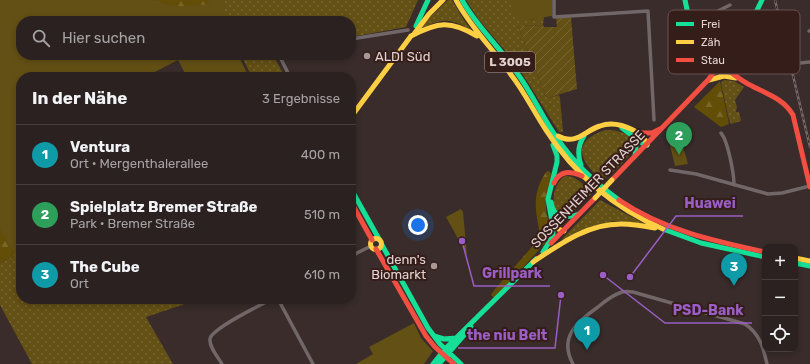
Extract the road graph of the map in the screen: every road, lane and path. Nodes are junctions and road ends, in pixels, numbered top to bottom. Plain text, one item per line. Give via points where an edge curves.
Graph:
1 (428, 0) edge
2 (443, 0) edge
3 (456, 0) edge
4 (462, 0) edge
5 (554, 0) edge
6 (685, 0) edge
7 (762, 0) edge
8 (730, 5) dead end
9 (687, 10) edge
10 (720, 10) edge
11 (757, 10) edge
12 (408, 30) dead end
13 (412, 36) junction
14 (356, 38) edge
15 (483, 40) junction
16 (281, 60) edge
17 (810, 62) edge
18 (800, 63) dead end
19 (287, 72) edge
20 (715, 74) edge
21 (733, 74) edge
22 (740, 79) junction
23 (708, 80) junction
24 (356, 110) edge
25 (654, 120) dead end
26 (662, 128) junction
27 (551, 129) junction
28 (721, 133) dead end
29 (584, 135) junction
30 (636, 135) junction
31 (552, 139) junction
32 (647, 144) junction
33 (635, 156) junction
34 (584, 170) junction
35 (670, 170) dead end
36 (586, 179) junction
37 (734, 185) junction
38 (810, 187) edge
39 (356, 198) edge
40 (356, 212) edge
41 (579, 214) junction
42 (553, 224) junction
43 (662, 229) junction
44 (564, 231) junction
45 (379, 239) junction
46 (373, 245) junction
47 (382, 245) junction
48 (762, 251) edge
49 (543, 252) junction
50 (356, 254) edge
51 (762, 256) edge
52 (798, 259) edge
53 (810, 261) edge
54 (533, 262) junction
55 (798, 264) edge
56 (810, 266) edge
57 (398, 288) junction
58 (408, 292) junction
59 (263, 304) edge
60 (281, 304) edge
61 (483, 312) junction
62 (433, 336) junction
63 (456, 338) junction
64 (445, 353) junction
65 (222, 364) edge
66 (314, 364) edge
67 (433, 364) edge
68 (439, 364) edge
69 (454, 364) edge
70 (461, 364) edge
71 (573, 364) edge
72 (767, 364) edge

1 - 13 main road
2 - 13 main road
3 - 15 main road, L 3005
4 - 27 main road, L 3005 via 478,26 517,72
5 - 25 street via 554,17 648,11
6 - 9 main road
7 - 11 main road
8 - 10 street
12 - 14 street
13 - 15 main road via 432,25 444,23 460,26
13 - 24 main road
15 - 31 main road, L 3005 via 512,74
16 - 19 street
17 - 18 street
20 - 23 main road, SOSSENHEIMER STRASSE
21 - 22 main road
22 - 23 main road via 727,76
22 - 38 main road via 791,109
23 - 26 main road, SOSSENHEIMER STRASSE
26 - 30 main road via 652,133
26 - 32 main road, SOSSENHEIMER STRASSE
27 - 29 main road via 560,138 567,140 578,139
27 - 34 main road, L 3005
28 - 37 street via 725,138
29 - 30 main road via 599,127 616,124 626,126
29 - 34 main road via 577,152
30 - 32 main road via 646,140
30 - 33 main road
31 - 36 main road, L 3005
31 - 42 main road via 557,159 548,200 549,215
32 - 33 main road, SOSSENHEIMER STRASSE
33 - 41 main road, SOSSENHEIMER STRASSE, bridge
34 - 48 main road, L 3005 via 619,199 664,225 701,238
35 - 37 street via 696,174
36 - 41 main road via 574,172 564,172 556,178 551,196 552,209 559,216 570,217
36 - 43 main road, L 3005 via 624,208
37 - 38 street via 768,194
39 - 45 main road
40 - 46 main road
41 - 44 main road, SOSSENHEIMER STRASSE
42 - 44 main road
42 - 49 main road via 552,236
43 - 51 main road, L 3005 via 700,242
43 - 54 main road via 621,224 597,227 565,241
44 - 49 main road, SOSSENHEIMER STRASSE
45 - 46 main road via 376,238
45 - 47 main road
46 - 47 main road via 380,248
46 - 50 street
46 - 57 main road
47 - 58 main road
49 - 54 main road, SOSSENHEIMER STRASSE
52 - 53 main road
54 - 61 main road, SOSSENHEIMER STRASSE
55 - 56 main road
57 - 58 main road via 402,293
57 - 64 main road via 426,336
58 - 62 main road
59 - 65 street via 212,334 211,344
60 - 66 street
61 - 63 main road, SOSSENHEIMER STRASSE
61 - 64 main road, SOSSENHEIMER STRASSE
62 - 63 main road via 444,339
62 - 64 main road
63 - 64 main road, SOSSENHEIMER STRASSE
64 - 67 main road, SOSSENHEIMER STRASSE
64 - 68 main road, SOSSENHEIMER STRASSE
64 - 69 main road
64 - 70 main road
71 - 72 street via 568,348 572,329 607,300 616,294 626,292 745,324 760,339

